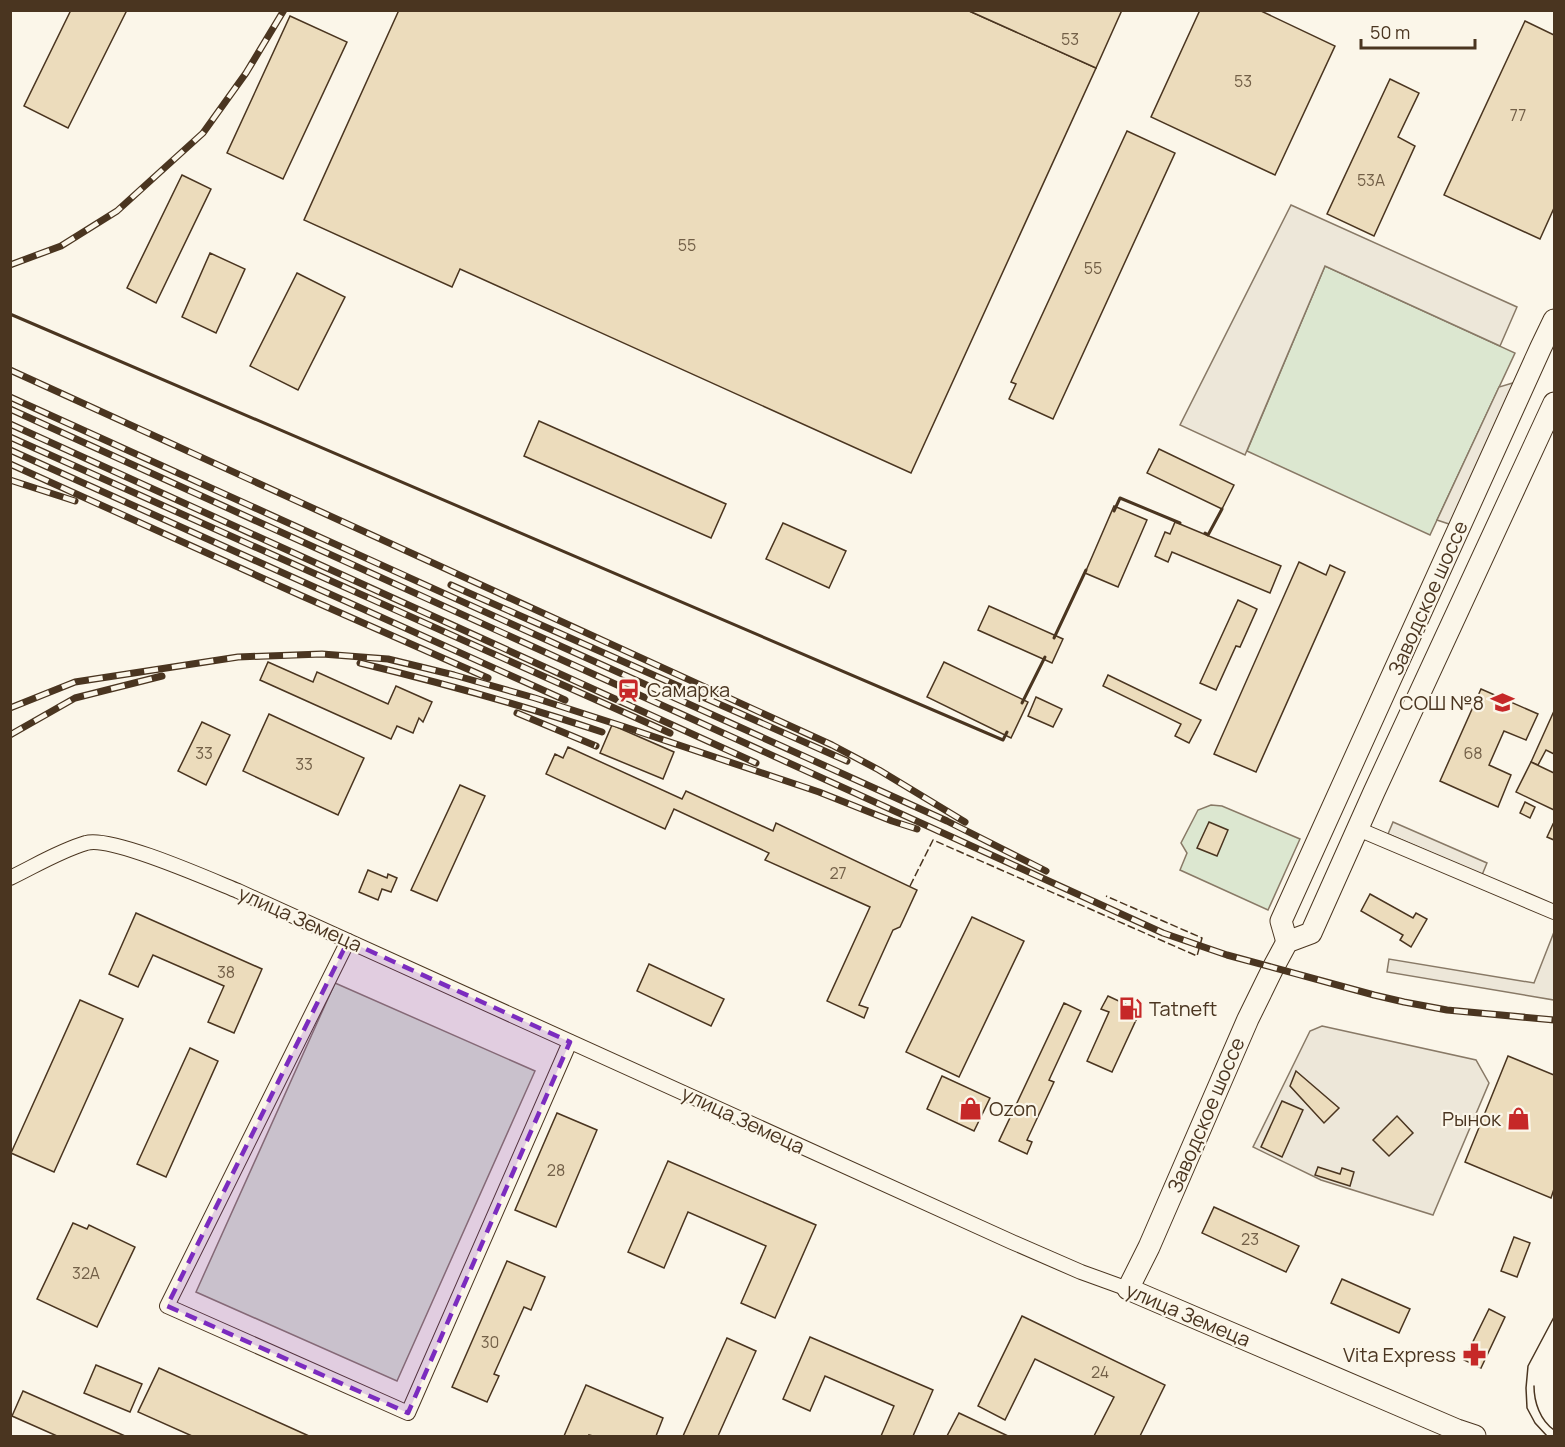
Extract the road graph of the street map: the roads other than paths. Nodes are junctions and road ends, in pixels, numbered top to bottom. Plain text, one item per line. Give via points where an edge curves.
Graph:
1 (1554, 320) edge
2 (1554, 403) edge
3 (1358, 829) junction
4 (10, 878) edge
5 (1554, 912) edge
6 (348, 941) junction
7 (1287, 942) junction
8 (570, 1041) junction
9 (1128, 1289) junction
10 (1475, 1437) edge

1 - 7 main road, Заводское шоссе via 1281,921
2 - 3 main road, Заводское шоссе
3 - 5 street
3 - 7 main road, Заводское шоссе via 1311,933
4 - 6 street, улица Земеца via 88,842 113,845 227,886
6 - 8 street, улица Земеца
6 - 8 street via 167,1306 408,1413
7 - 9 main road, Заводское шоссе via 1248,1019
8 - 9 street, улица Земеца via 1002,1237
9 - 10 main road, улица Земеца

